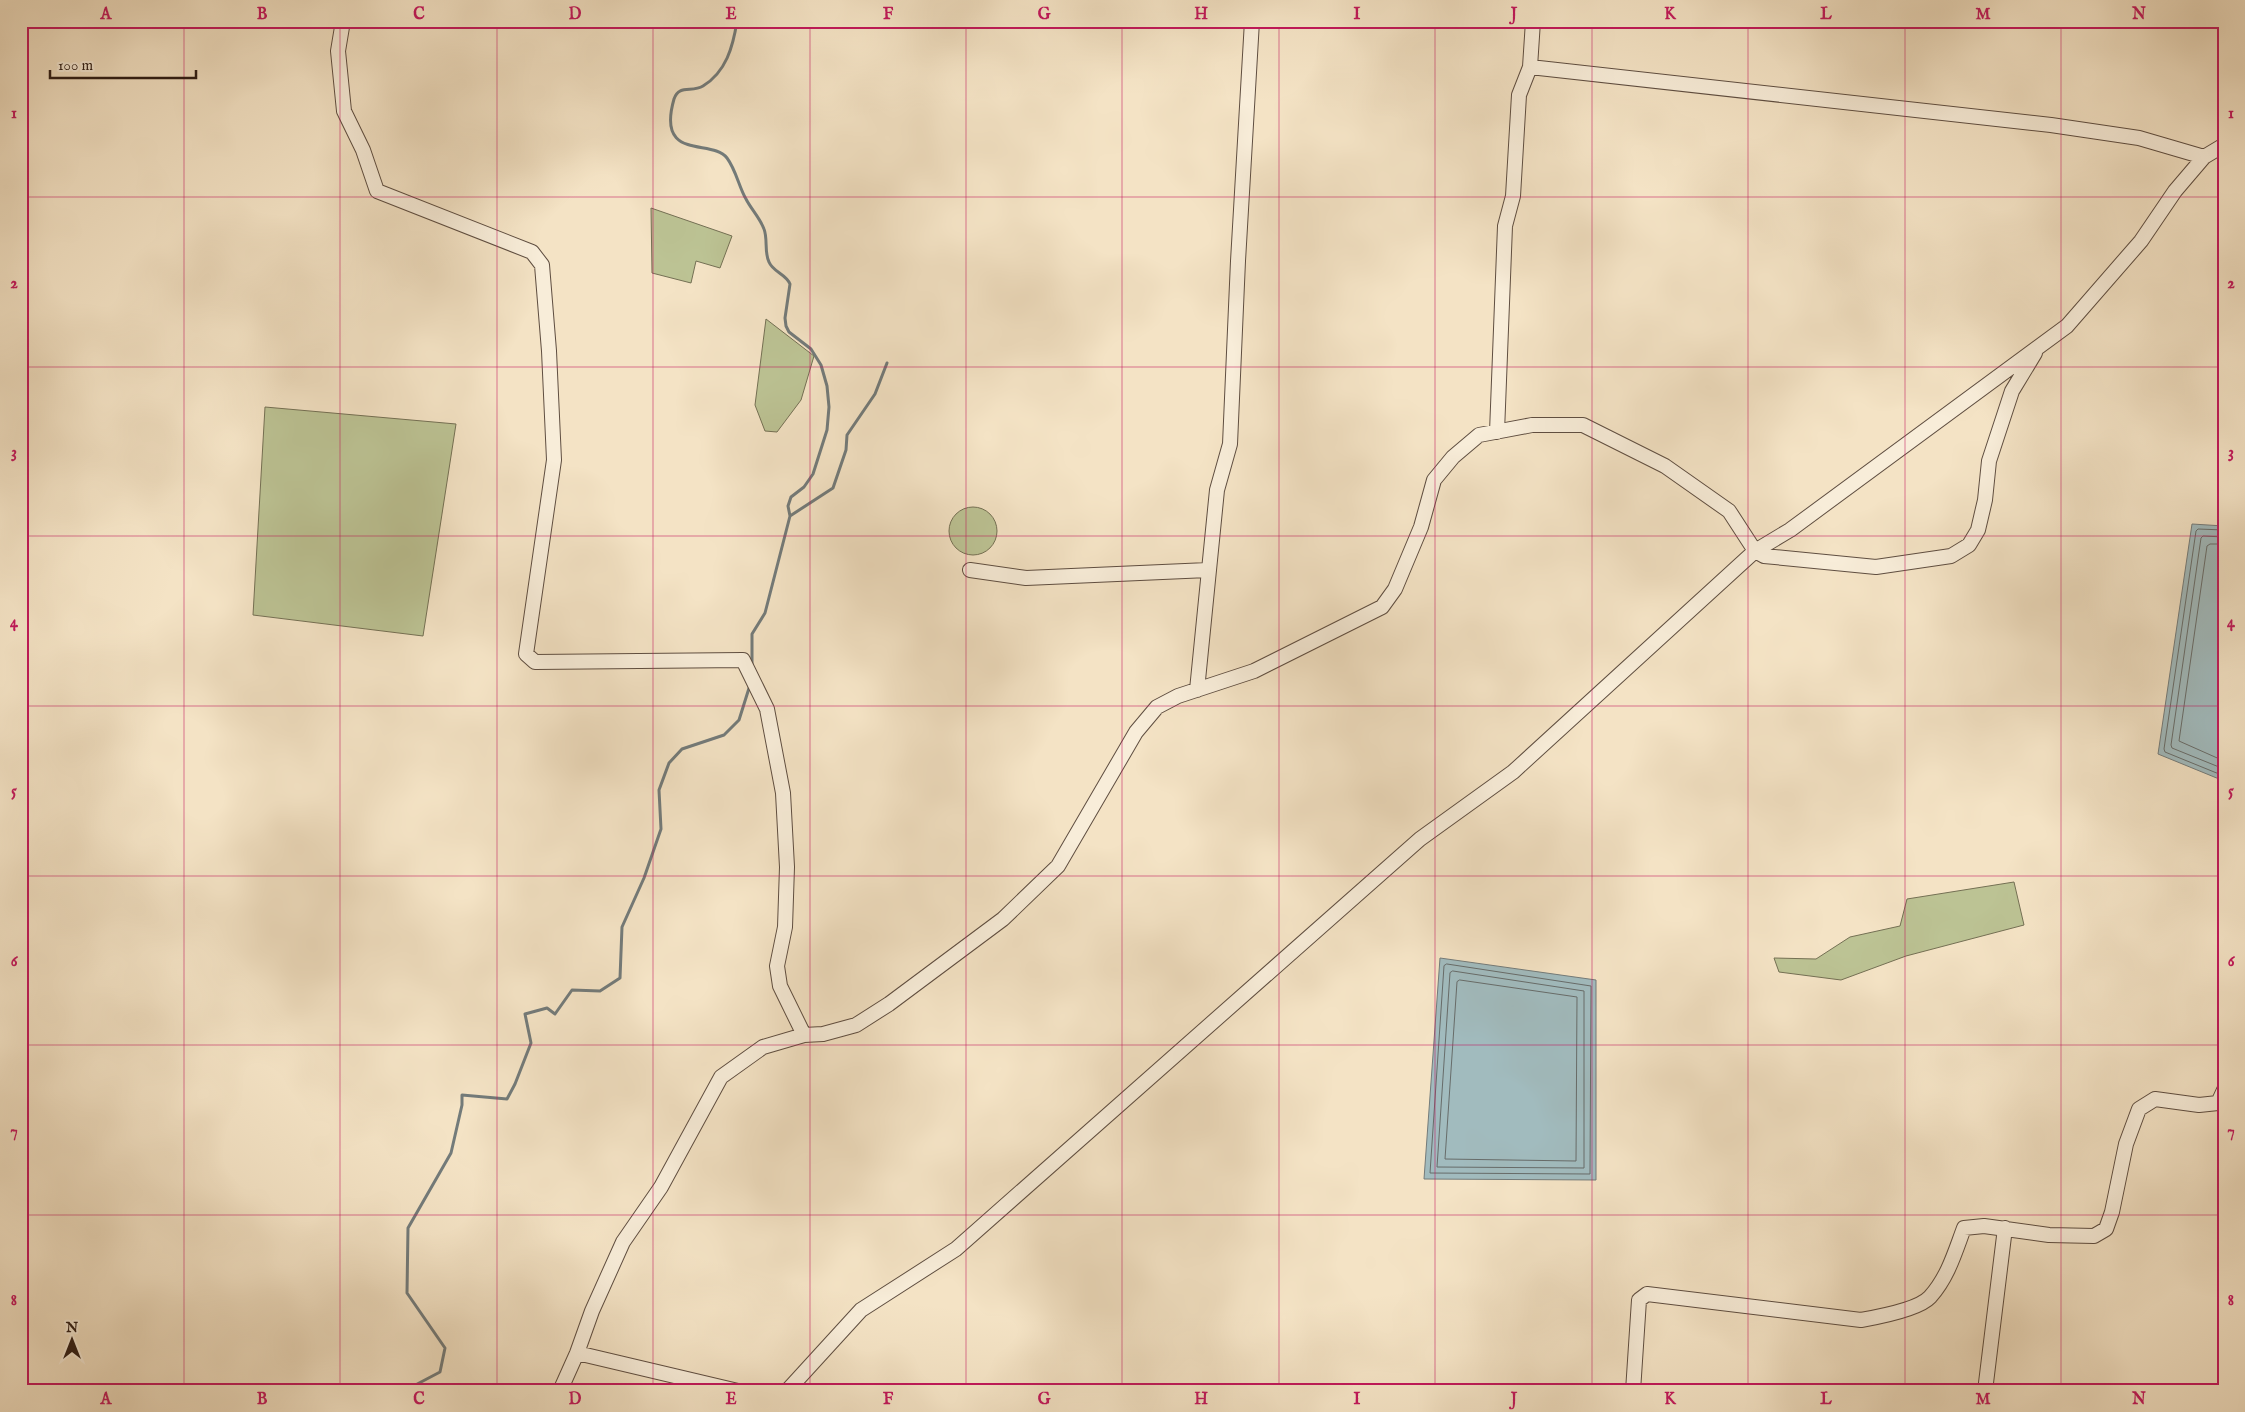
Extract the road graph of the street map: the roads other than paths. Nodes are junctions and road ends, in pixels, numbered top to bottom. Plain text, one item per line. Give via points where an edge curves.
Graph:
1 (343, 21) edge
2 (1252, 21) edge
3 (1534, 21) edge
4 (1530, 67) junction
5 (2224, 145) edge
6 (2204, 157) junction
7 (2038, 348) junction
8 (1497, 432) junction
9 (1754, 551) junction
10 (970, 570) dead end
11 (1208, 570) junction
12 (1197, 690) junction
13 (804, 1035) junction
14 (2224, 1090) edge
15 (2005, 1228) junction
16 (577, 1353) junction
17 (560, 1391) edge
18 (738, 1391) edge
19 (787, 1391) edge
20 (1633, 1391) edge
21 (1985, 1391) edge

1 - 13 street via 338,51 344,112 378,191 532,252 542,265 550,351 554,460 526,654 535,662 743,660 767,709 783,793 788,867 785,927 777,966 780,986
2 - 11 street via 1230,444 1217,490
3 - 4 street
4 - 6 street via 2051,124 2139,138
4 - 8 street via 1519,95 1513,196 1505,226
5 - 6 street
6 - 7 street via 2174,192 2129,255 2067,326
7 - 9 street via 1790,530
7 - 9 street via 2012,391 1989,461 1978,530 1969,545 1951,556 1876,567 1764,556
8 - 9 street via 1532,426 1583,425 1665,466 1729,512
8 - 12 street via 1479,436 1453,457 1434,480 1410,554 1395,589 1382,607 1254,671
9 - 19 street via 1513,772 1420,838 956,1248 861,1310
10 - 11 street via 1026,578
11 - 12 street
12 - 13 street via 1157,706 1136,732 1058,866 1003,919 856,1025 823,1034
13 - 16 street via 763,1048 722,1078 661,1187 624,1242 592,1311
14 - 15 street via 2218,1103 2199,1105 2154,1099 2139,1109 2126,1144 2112,1212 2106,1228 2094,1236 2049,1235
15 - 20 street via 1964,1228 1948,1270 1929,1298 1895,1313 1861,1320 1647,1294 1639,1300
15 - 21 street
16 - 17 street
16 - 18 street

